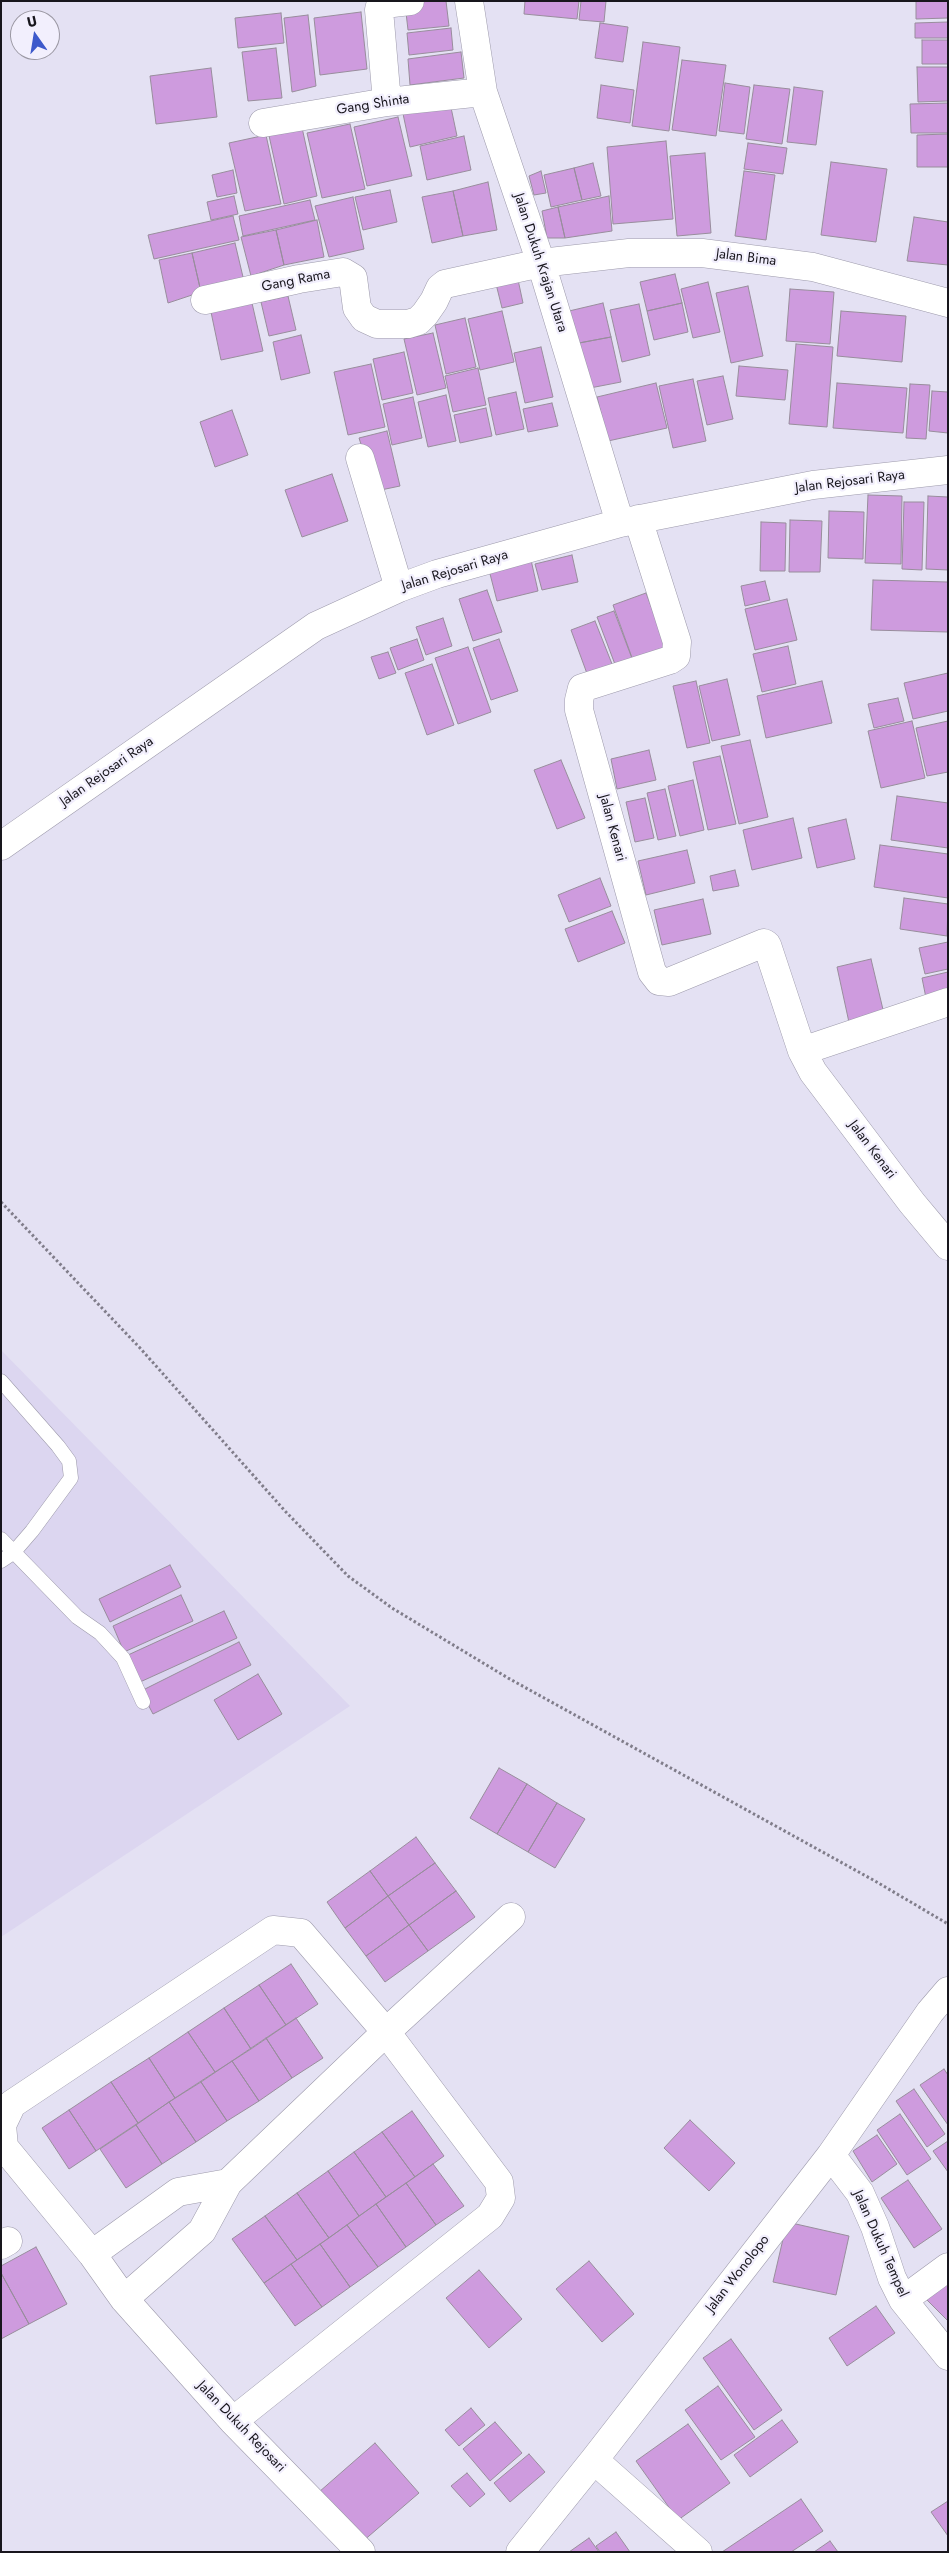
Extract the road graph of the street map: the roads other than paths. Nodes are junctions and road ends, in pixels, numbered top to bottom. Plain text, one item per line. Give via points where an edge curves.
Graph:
1 (410, 1) edge
2 (469, 1) edge
3 (483, 92) junction
4 (387, 102) junction
5 (263, 123) dead end
6 (541, 263) junction
7 (206, 300) dead end
8 (948, 303) edge
9 (360, 458) dead end
10 (948, 470) edge
11 (629, 521) junction
12 (399, 588) junction
13 (1, 846) edge
14 (948, 1002) edge
15 (802, 1051) junction
16 (948, 1246) edge
17 (1, 1381) edge
18 (1, 1539) edge
19 (7, 1557) edge
20 (143, 1702) dead end
21 (512, 1917) dead end
22 (948, 1990) edge
23 (386, 2032) junction
24 (831, 2155) junction
25 (228, 2183) junction
26 (92, 2254) junction
27 (948, 2267) edge
28 (124, 2299) junction
29 (903, 2300) junction
30 (948, 2356) edge
31 (233, 2421) junction
32 (594, 2460) junction
33 (361, 2552) edge
34 (520, 2552) edge
35 (698, 2552) edge

1 - 4 street via 384,4 379,10
2 - 3 street, Jalan Dukuh Krajan Utara
3 - 4 street, Gang Shinta
3 - 6 street, Jalan Dukuh Krajan Utara
4 - 5 street, Gang Shinta
6 - 7 street, Gang Rama via 445,284 425,314 408,324 377,324 364,318 357,308 353,278 343,272
6 - 8 street, Jalan Bima via 629,253 702,252 814,267
6 - 11 street, Jalan Dukuh Krajan Utara
9 - 12 street
10 - 11 street, Jalan Rejosari Raya via 813,485
11 - 12 street, Jalan Rejosari Raya via 437,574
11 - 15 street, Jalan Kenari via 677,642 676,656 582,688 579,700 652,972 659,981 669,982 767,945
12 - 13 street, Jalan Rejosari Raya via 316,626
14 - 15 street
15 - 16 street, Jalan Kenari via 812,1072
17 - 19 lane via 58,1446 69,1462 71,1478 32,1532
18 - 19 lane
19 - 20 lane via 100,1633 123,1658
21 - 23 street
22 - 24 street, Jalan Wonolopo
23 - 25 street
23 - 26 street, Jalan Dukuh Rejosari via 301,1933 273,1930 12,2104 2,2125 4,2147
23 - 31 street, Jalan Dukuh Rejosari via 499,2182 501,2198 490,2216
24 - 29 street, Jalan Dukuh Tempel via 860,2193
24 - 32 street, Jalan Wonolopo
25 - 26 street via 178,2192
25 - 28 street via 202,2231
26 - 28 street, Jalan Dukuh Rejosari
27 - 29 street
28 - 31 street, Jalan Dukuh Rejosari
29 - 30 street, Jalan Dukuh Tempel
31 - 33 street, Jalan Dukuh Rejosari
32 - 34 street, Jalan Wonolopo
32 - 35 street

